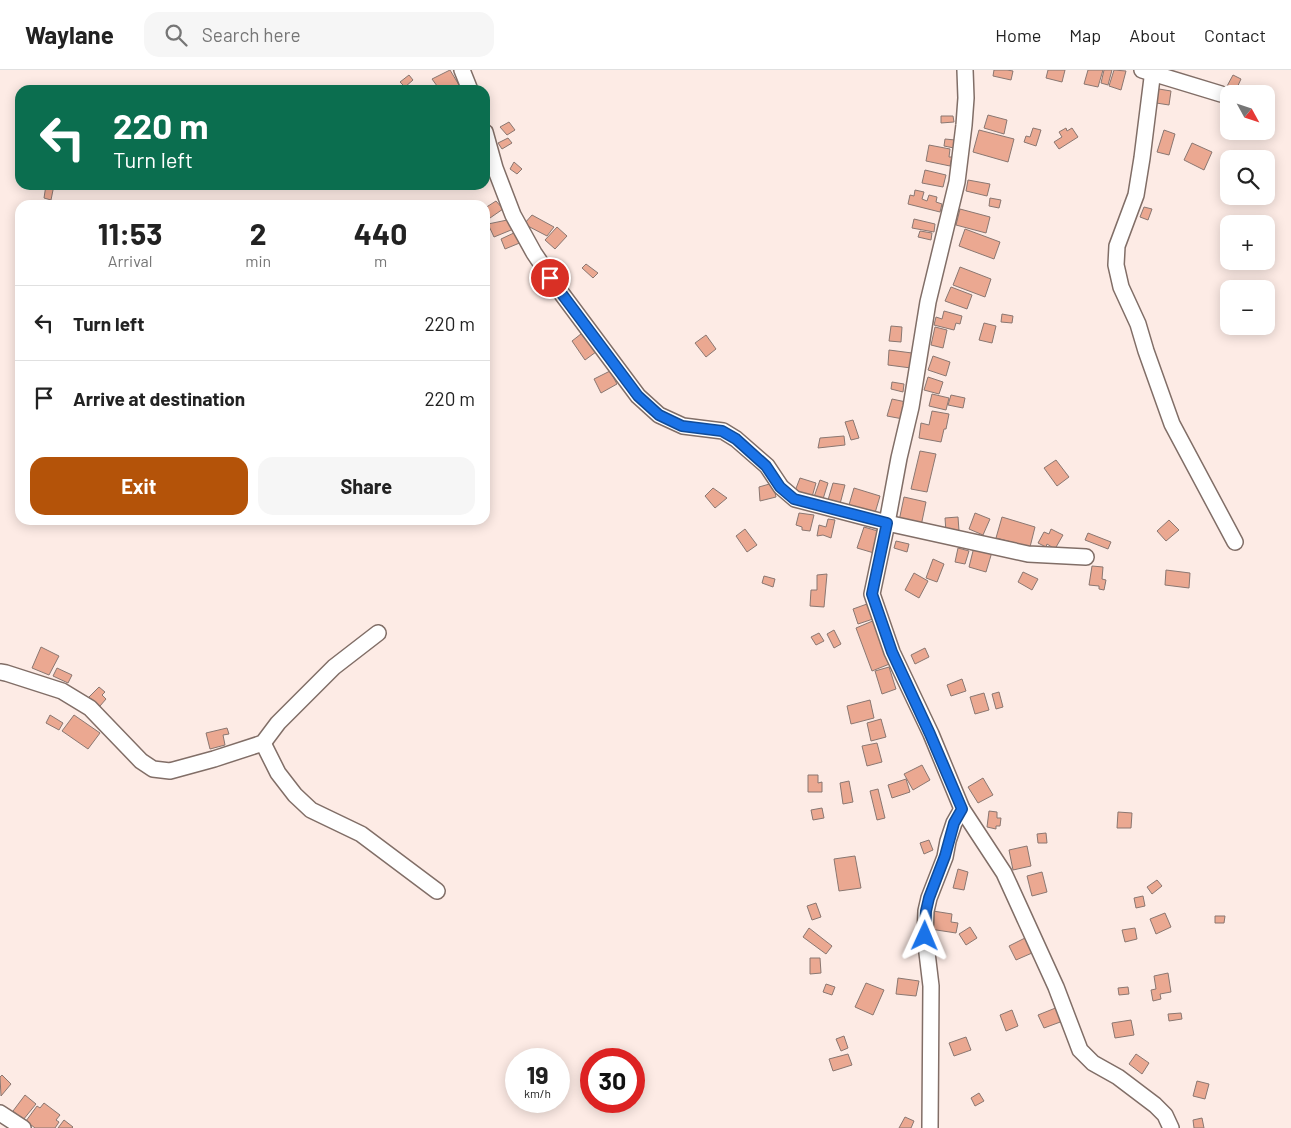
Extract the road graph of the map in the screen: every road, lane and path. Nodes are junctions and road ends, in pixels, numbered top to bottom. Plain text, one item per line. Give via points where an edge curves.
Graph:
1 (462, 70) edge
2 (965, 70) edge
3 (1149, 71) edge
4 (468, 85) edge
5 (1220, 94) edge
6 (490, 150) edge
7 (887, 523) junction
8 (1234, 542) dead end
9 (1086, 558) dead end
10 (378, 633) dead end
11 (0, 672) edge
12 (263, 743) junction
13 (962, 809) junction
14 (437, 890) dead end
15 (0, 1113) edge
16 (23, 1128) edge
17 (930, 1128) edge
18 (1171, 1128) edge

1 - 4 street
2 - 7 street via 966,98 957,182 928,302 911,408
3 - 5 street
3 - 8 street via 1136,195 1117,246 1116,266 1172,424
6 - 7 street via 513,215 534,253 638,396 659,415 682,426 722,431 736,439 766,466 780,487 794,499
7 - 9 street via 1028,554
7 - 13 street via 872,594 892,652
10 - 12 street via 334,667 278,723
11 - 12 street via 62,691 90,708 141,761 153,769 170,771
12 - 14 street via 278,773 294,795 311,810 361,834
13 - 17 street via 954,823 926,911 925,936 931,986
13 - 18 street via 1004,873 1056,987 1080,1050 1155,1105
15 - 16 street

